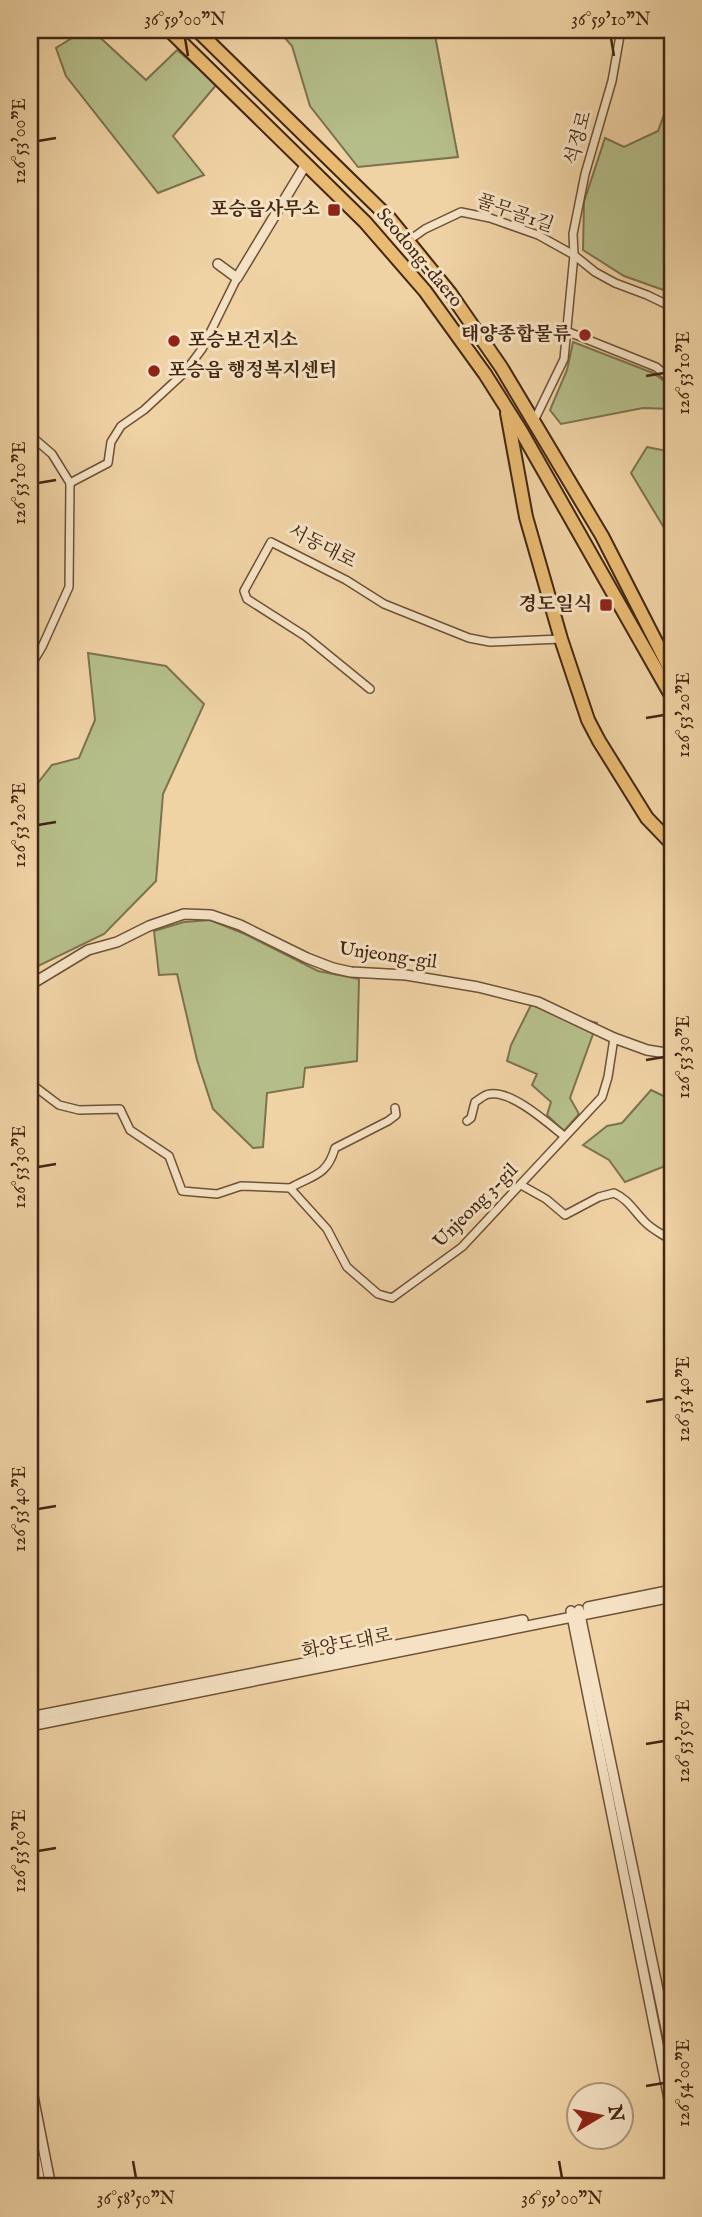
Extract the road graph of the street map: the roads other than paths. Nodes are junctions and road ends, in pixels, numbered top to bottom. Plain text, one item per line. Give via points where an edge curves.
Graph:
1 (169, 30) edge
2 (197, 30) edge
3 (621, 30) edge
4 (318, 148) junction
5 (306, 164) junction
6 (408, 241) junction
7 (574, 255) junction
8 (218, 264) dead end
9 (237, 278) junction
10 (672, 307) edge
11 (566, 331) junction
12 (672, 380) edge
13 (505, 406) junction
14 (534, 422) junction
15 (30, 435) edge
16 (70, 483) junction
17 (561, 639) junction
18 (30, 667) edge
19 (672, 673) edge
20 (370, 689) dead end
21 (672, 697) edge
22 (672, 844) edge
23 (30, 985) edge
24 (614, 1038) junction
25 (672, 1054) edge
26 (30, 1083) edge
27 (394, 1108) dead end
28 (467, 1121) dead end
29 (564, 1136) junction
30 (521, 1185) junction
31 (290, 1188) junction
32 (671, 1240) edge
33 (672, 1590) edge
34 (672, 1597) edge
35 (575, 1613) junction
36 (30, 1717) edge
37 (30, 1726) edge
38 (672, 2057) edge
39 (30, 2081) edge
40 (672, 2114) edge
41 (30, 2133) edge
42 (41, 2187) edge
43 (51, 2187) edge

1 - 5 main road, Seodong-daero
2 - 4 main road, Seodong-daero
3 - 7 street, 석정로 via 585,174 573,234
4 - 5 street
4 - 6 main road, Seodong-daero
5 - 9 street
5 - 13 main road, Seodong-daero via 425,291
6 - 7 street, 풀무골1길 via 461,212 538,235
6 - 14 main road, Seodong-daero via 450,293
7 - 10 street, 풀무골1길 via 615,283
7 - 11 street
8 - 9 street
9 - 16 street via 202,349 184,373 121,426 111,442 108,463
11 - 12 street via 656,367
11 - 14 street via 564,359
13 - 17 main road via 526,517
13 - 21 main road, Seodong-daero
14 - 19 main road, Seodong-daero via 601,536
15 - 16 street via 52,454
16 - 18 street via 69,587
17 - 20 street, 서동대로 via 490,642 469,638 384,604 271,542 244,591 247,599 305,636
17 - 22 main road via 599,741 647,818
23 - 24 street, Unjeong-gil via 88,950 149,926 184,914 211,915 333,968 478,987 538,1002
24 - 25 street, Unjeong-gil
24 - 29 street, Unjeong 3-gil via 602,1097
26 - 31 street via 59,1105 79,1110 120,1109 130,1130 169,1156 182,1191 217,1194 241,1186
27 - 31 street via 396,1115 388,1121 335,1148 325,1170
28 - 29 street via 475,1102 488,1094 500,1094 528,1107
29 - 30 street, Unjeong 3-gil
30 - 31 street, Unjeong 3-gil via 462,1247 392,1298 377,1294 347,1267 327,1229
30 - 32 street via 565,1215 614,1193
33 - 35 street, 화양도대로
34 - 35 street, 화양도대로
35 - 36 street, 화양도대로
35 - 37 street, 화양도대로
35 - 38 street
35 - 40 street
39 - 43 street
41 - 42 street

